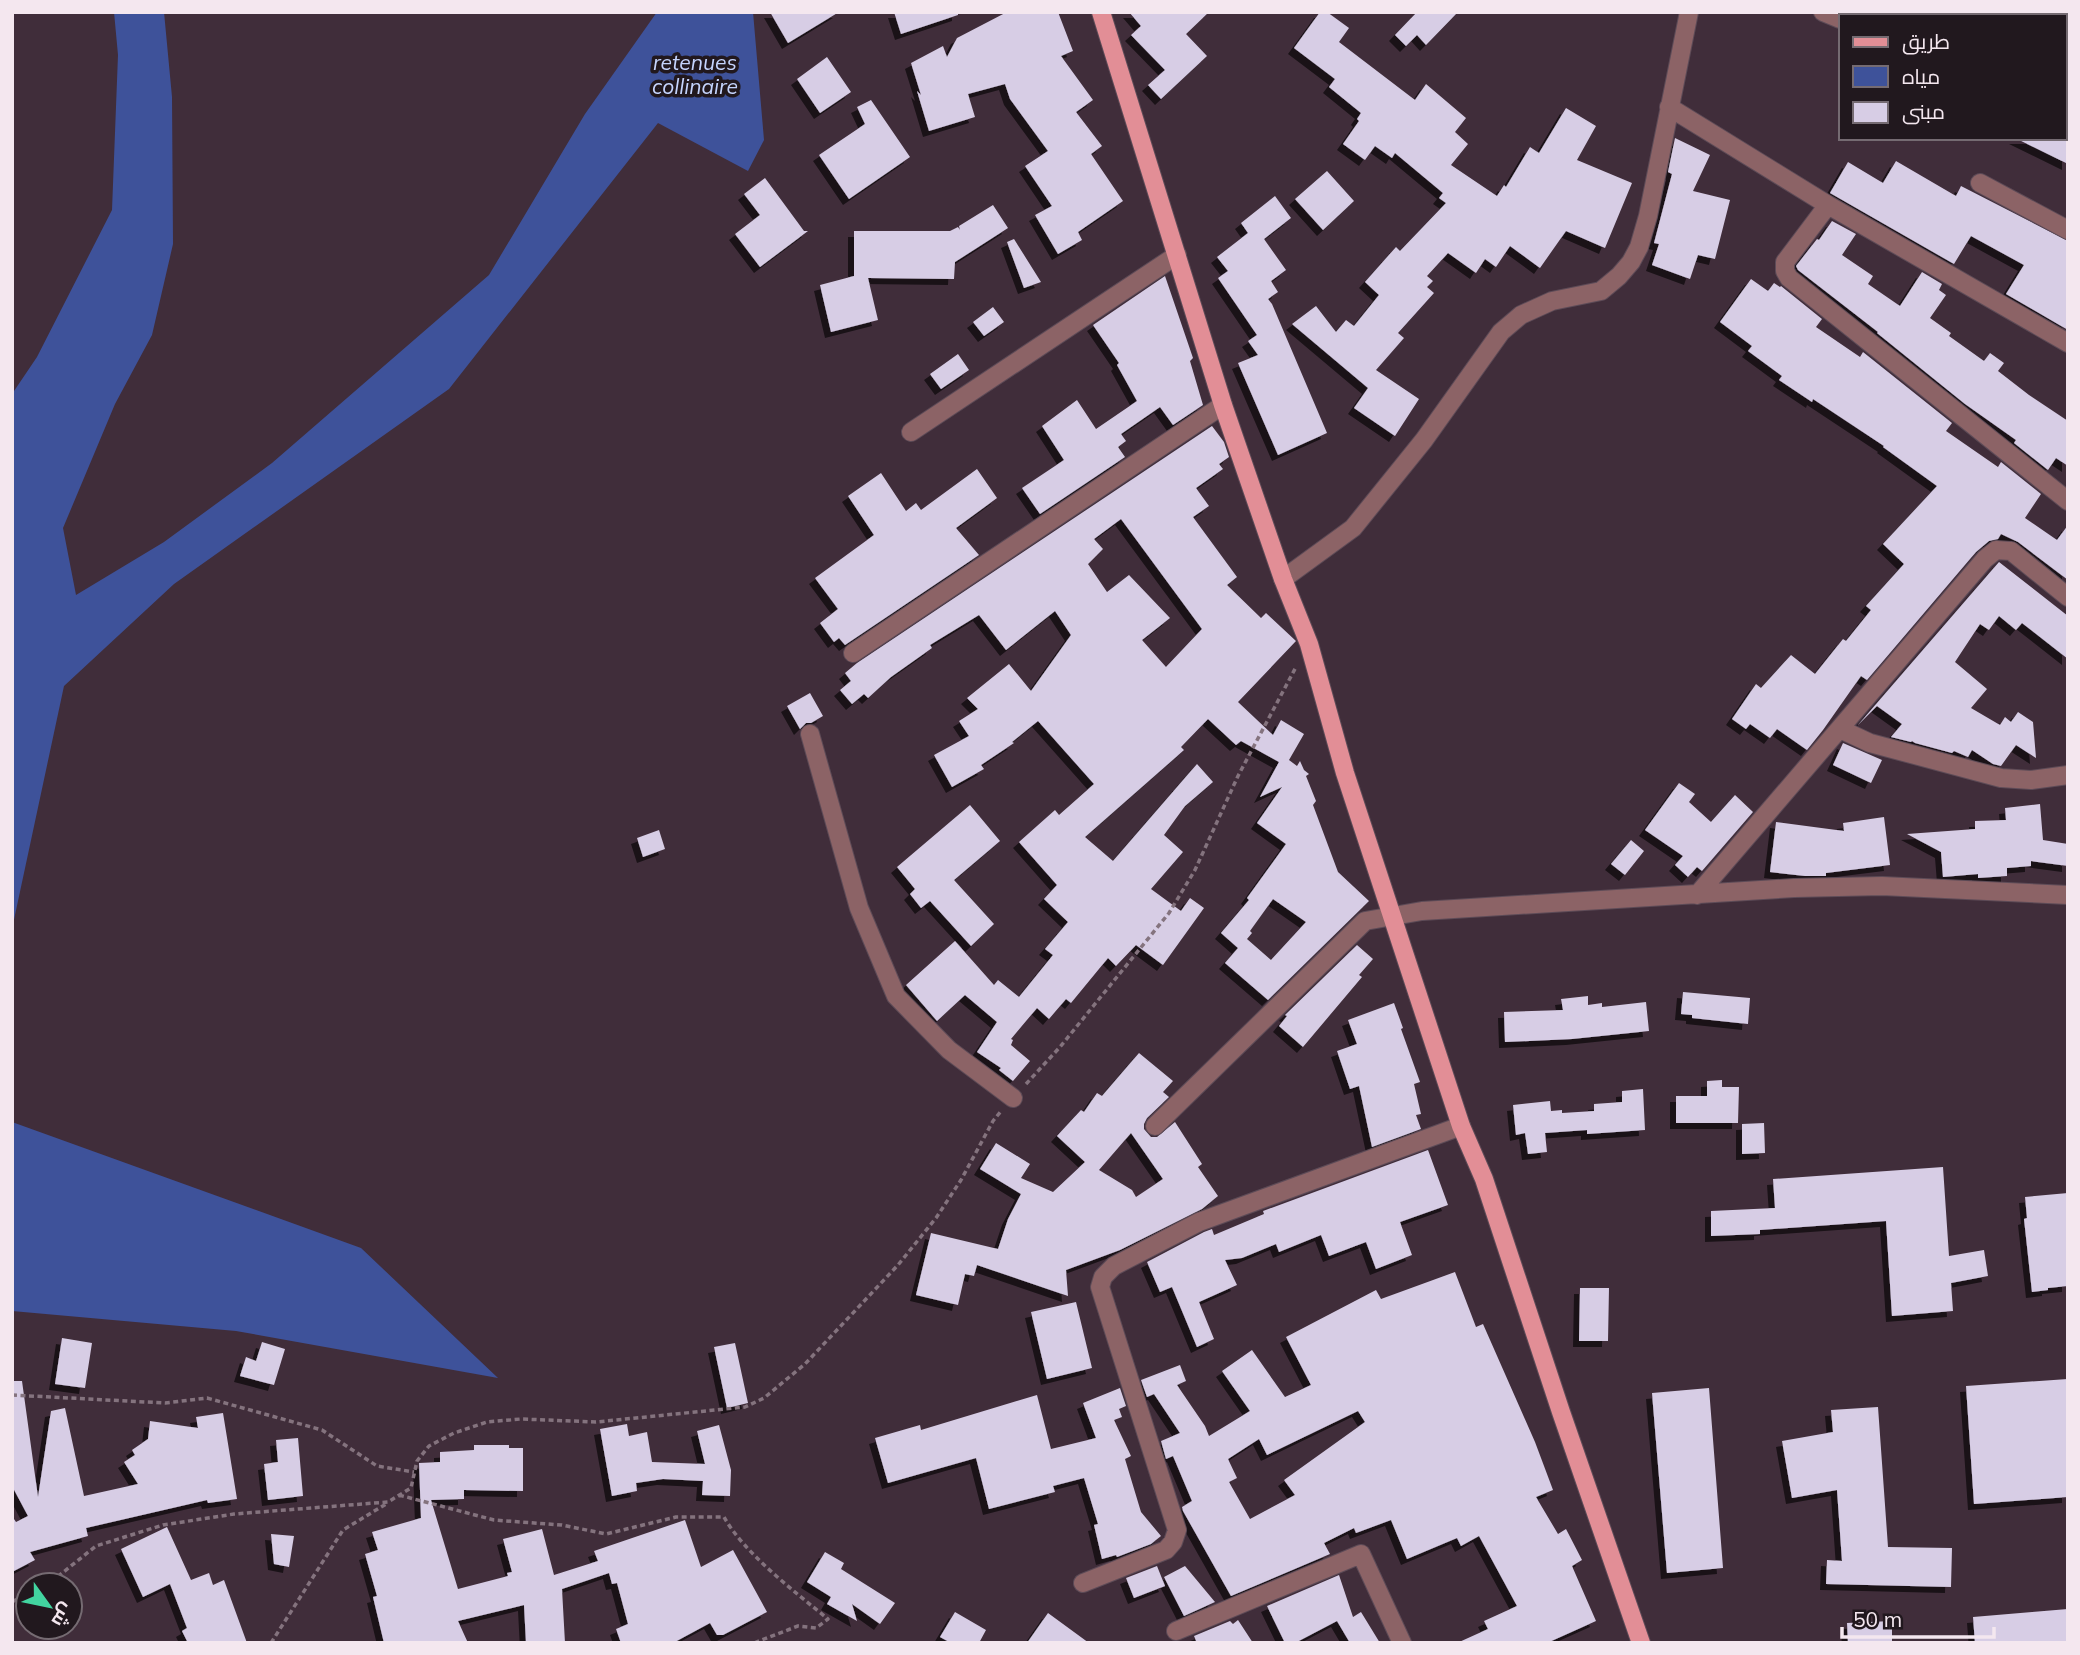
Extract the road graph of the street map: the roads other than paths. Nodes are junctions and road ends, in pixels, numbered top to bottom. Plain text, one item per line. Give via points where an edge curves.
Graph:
1 (1101, 12) edge
2 (1689, 12) edge
3 (1669, 107) junction
4 (1980, 183) dead end
5 (1828, 205) junction
6 (2068, 230) edge
7 (1177, 255) junction
8 (2068, 343) edge
9 (1223, 405) junction
10 (911, 432) dead end
11 (2068, 501) edge
12 (1283, 579) junction
13 (2068, 597) edge
14 (853, 653) dead end
15 (1840, 729) junction
16 (810, 734) dead end
17 (2068, 775) edge
18 (1697, 895) junction
19 (2068, 895) edge
20 (1392, 916) junction
21 (1013, 1098) road end
22 (1155, 1126) dead end
23 (1461, 1126) junction
24 (1083, 1583) dead end
25 (1176, 1631) dead end
26 (1402, 1643) edge
27 (1641, 1643) edge

1 - 7 main road
2 - 3 street
3 - 5 street
3 - 12 street via 1648,216 1631,262 1601,291 1552,301 1521,315 1501,332 1424,440 1353,528
4 - 6 street
5 - 8 street
5 - 11 street via 1785,261 1789,278
7 - 9 main road
7 - 10 street
9 - 12 main road
9 - 14 street
12 - 20 main road via 1309,644
13 - 15 street via 2011,551 1996,550
15 - 17 street via 1870,743 2001,778
15 - 18 street
16 - 21 street via 859,908 896,996 949,1050
18 - 19 street via 1882,886
18 - 20 street
20 - 22 street via 1365,921
20 - 23 main road
23 - 24 street via 1199,1222 1103,1276 1100,1287 1177,1530 1166,1549
23 - 27 main road via 1484,1179
25 - 26 street via 1361,1554

